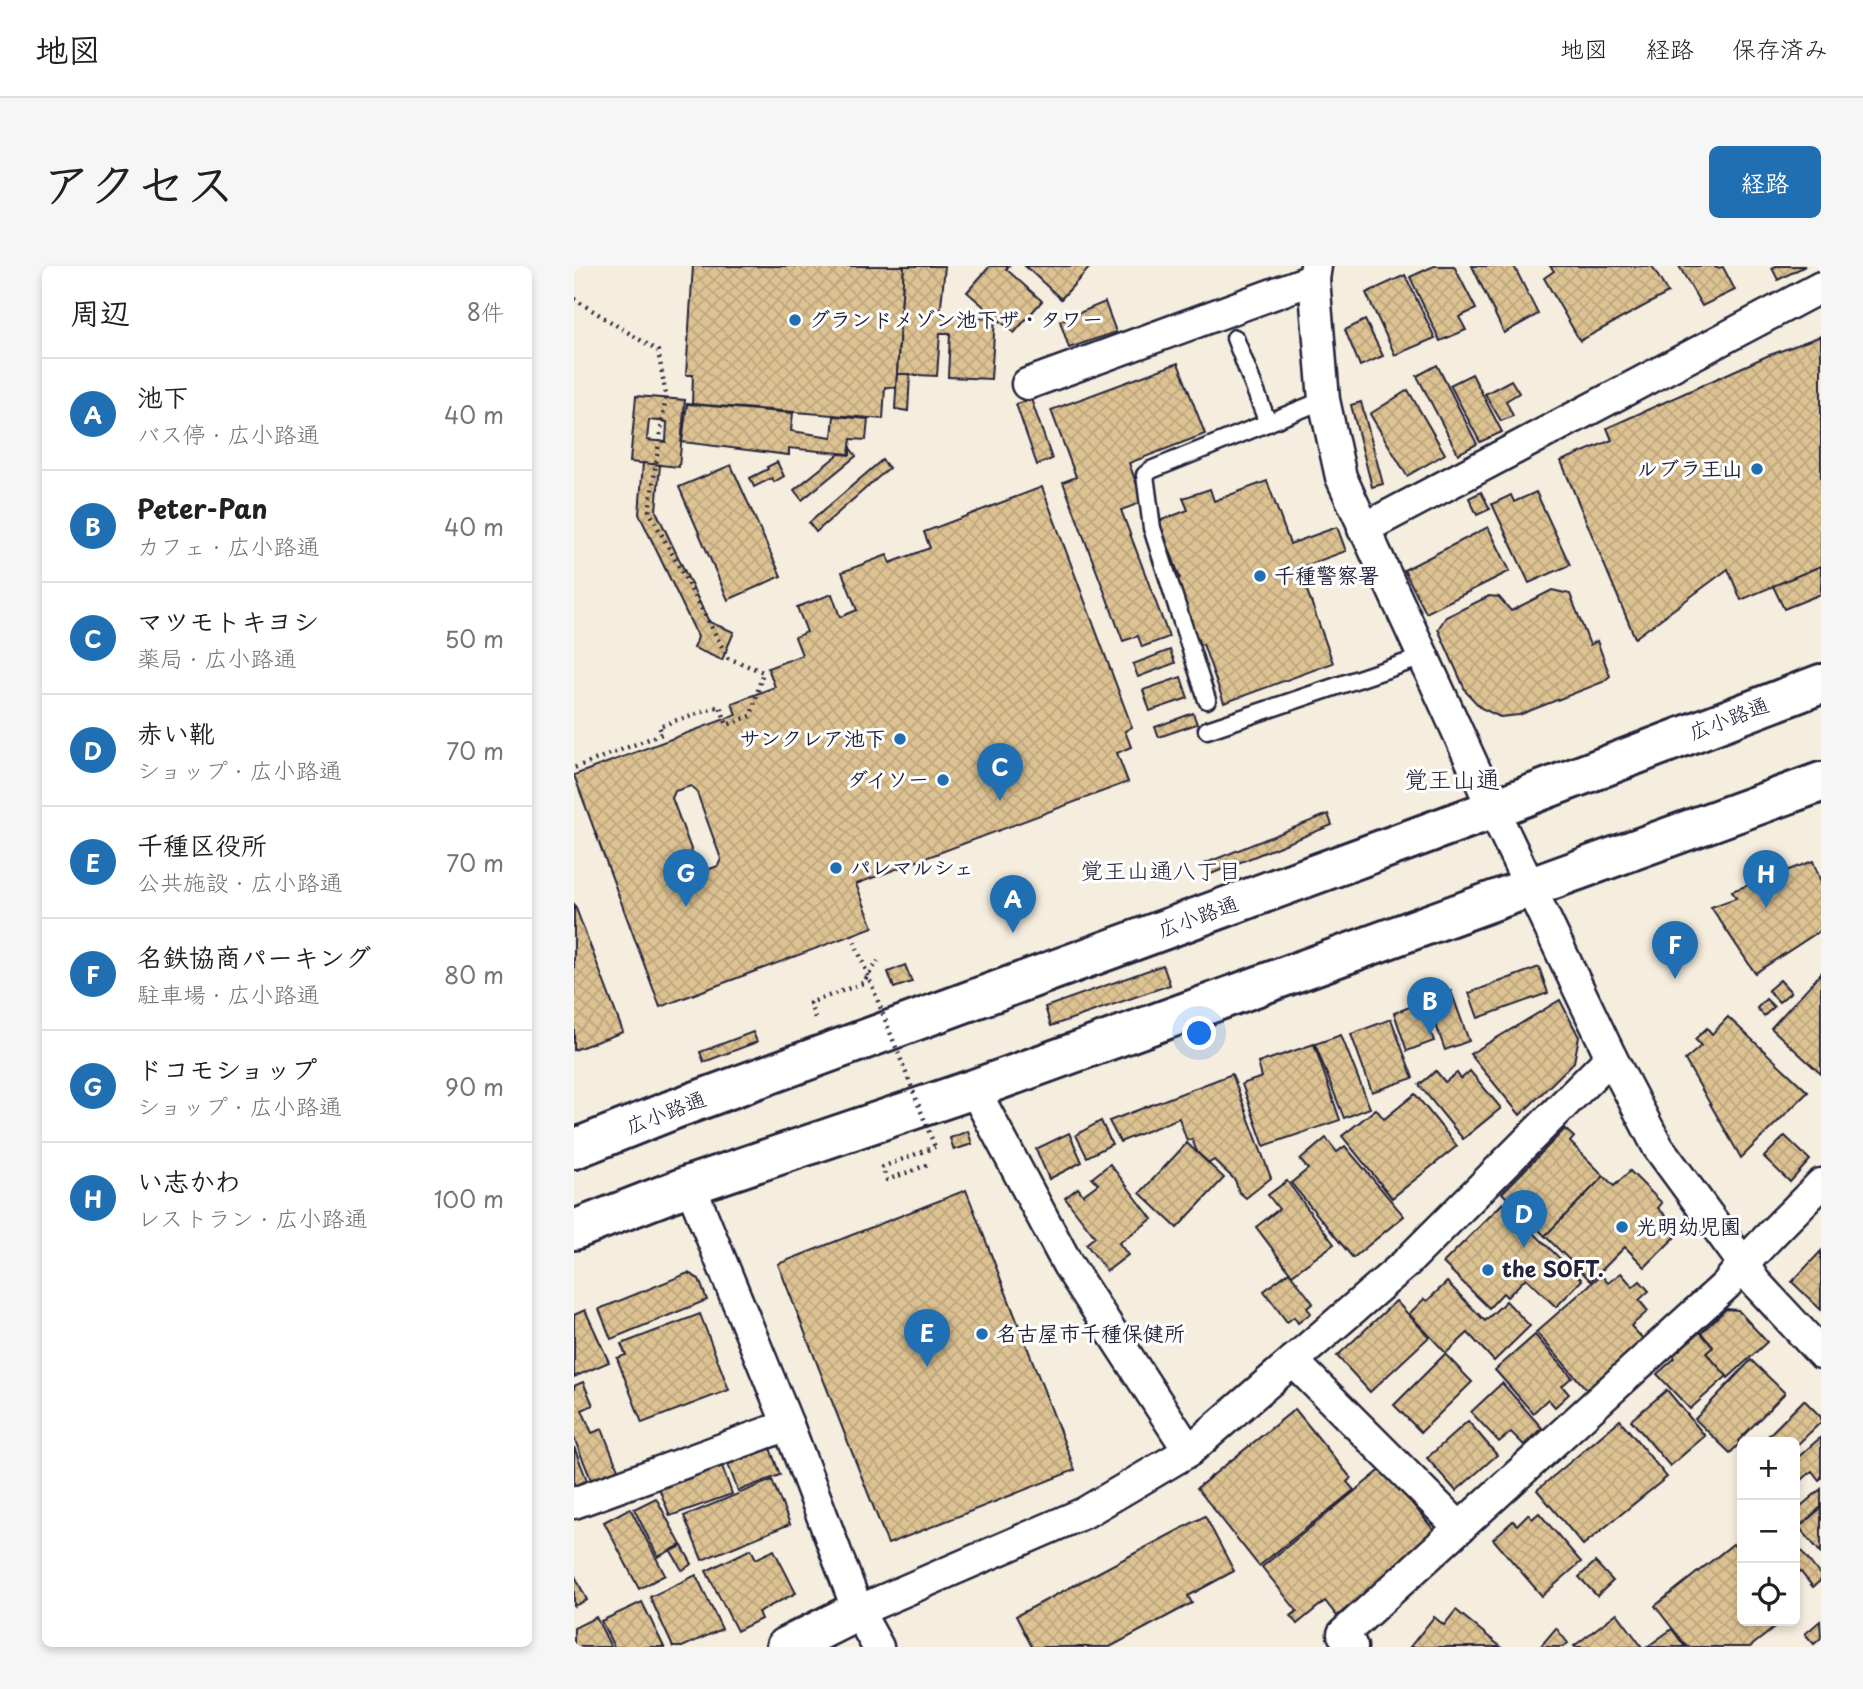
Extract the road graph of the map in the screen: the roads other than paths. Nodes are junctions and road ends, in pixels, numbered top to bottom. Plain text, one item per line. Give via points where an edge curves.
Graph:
1 (1315, 273) edge
2 (1821, 286) edge
3 (1235, 338) dead end
4 (1027, 384) dead end
5 (1324, 400) junction
6 (1268, 423) junction
7 (1363, 528) junction
8 (1423, 657) junction
9 (1821, 684) edge
10 (1207, 700) dead end
11 (1207, 730) dead end
12 (1821, 782) edge
13 (1493, 809) junction
14 (1531, 888) junction
15 (1611, 1057) junction
16 (974, 1089) junction
17 (574, 1149) edge
18 (1821, 1184) edge
19 (690, 1185) junction
20 (574, 1230) edge
21 (1743, 1263) junction
22 (1821, 1353) edge
23 (1293, 1361) junction
24 (788, 1425) junction
25 (1189, 1451) junction
26 (574, 1503) edge
27 (1460, 1528) junction
28 (858, 1611) junction
29 (786, 1647) edge
30 (878, 1647) edge
31 (1352, 1647) edge

1 - 4 street
1 - 5 street
2 - 7 street
3 - 6 lane
5 - 6 lane
5 - 7 street via 1341,477
6 - 10 lane via 1145,475 1152,528
7 - 8 street
8 - 11 lane
8 - 13 street
9 - 13 main road, 広小路通
12 - 14 main road
13 - 14 street
13 - 17 main road, 広小路通
14 - 15 street
14 - 16 main road
15 - 21 street via 1658,1146
15 - 23 street via 1405,1264
16 - 19 main road
16 - 25 street via 1068,1265
18 - 21 street
19 - 20 main road
19 - 24 street
21 - 22 street
21 - 27 street via 1726,1285
23 - 25 street
23 - 27 street
24 - 26 street
24 - 28 street
25 - 28 street via 1084,1513
27 - 31 street via 1343,1634
28 - 29 main road
28 - 30 street

